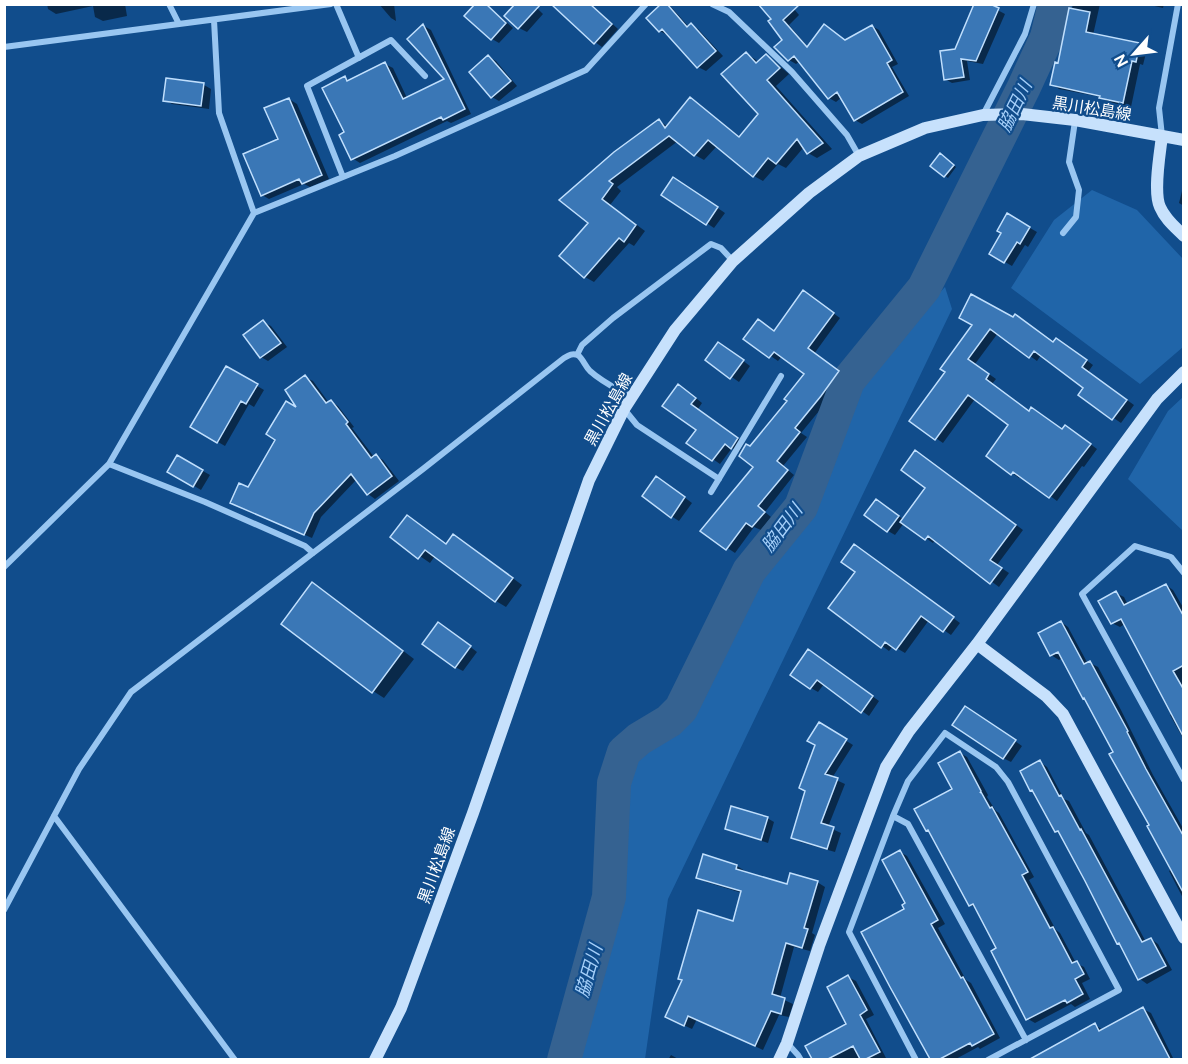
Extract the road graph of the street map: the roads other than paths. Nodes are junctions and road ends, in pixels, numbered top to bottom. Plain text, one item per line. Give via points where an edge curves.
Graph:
1 (169, 4) edge
2 (331, 4) edge
3 (336, 4) edge
4 (646, 4) edge
5 (712, 4) edge
6 (1034, 4) edge
7 (1178, 4) edge
8 (730, 8) edge
9 (214, 20) junction
10 (179, 24) junction
11 (4, 47) edge
12 (359, 58) junction
13 (425, 76) dead end
14 (983, 115) junction
15 (1076, 120) junction
16 (1162, 136) junction
17 (1184, 140) edge
18 (859, 156) junction
19 (343, 177) junction
20 (254, 213) junction
21 (1064, 233) dead end
22 (1184, 236) edge
23 (733, 261) junction
24 (577, 355) junction
25 (1184, 372) edge
26 (781, 376) dead end
27 (632, 397) junction
28 (624, 409) junction
29 (109, 464) junction
30 (719, 479) junction
31 (711, 492) dead end
32 (313, 553) junction
33 (4, 567) edge
34 (1184, 573) edge
35 (977, 644) junction
36 (1184, 780) edge
37 (54, 816) junction
38 (893, 816) junction
39 (4, 910) edge
40 (1184, 938) edge
41 (1026, 1040) junction
42 (787, 1043) junction
43 (235, 1059) edge
44 (375, 1059) edge
45 (779, 1059) edge
46 (801, 1059) edge
47 (916, 1059) edge
48 (988, 1059) edge

1 - 10 street
2 - 9 street
3 - 12 street
4 - 19 street via 586,69
5 - 8 street
6 - 14 street via 1025,34
7 - 16 street via 1159,108
8 - 18 street via 847,135
9 - 10 street
9 - 20 street via 219,113
10 - 11 street
12 - 13 street via 391,40
12 - 19 street via 307,86
14 - 15 main road, 黒川松島線 via 1023,114
14 - 18 main road, 黒川松島線 via 925,128
15 - 16 main road, 黒川松島線
15 - 21 street via 1069,162 1079,190 1076,217
16 - 17 main road, 黒川松島線
16 - 22 main road via 1158,205
18 - 23 main road, 黒川松島線 via 809,193
19 - 20 street
20 - 29 street
23 - 24 street via 722,248 711,244 612,318 582,345
23 - 27 main road, 黒川松島線 via 675,330
24 - 27 street via 604,382
24 - 32 street via 564,358
25 - 35 main road via 1157,399
26 - 30 street
27 - 28 main road, 黒川松島線
28 - 30 street via 637,425
28 - 44 main road, 黒川松島線 via 589,480 433,922 401,1008
29 - 32 street via 205,502
29 - 33 street
30 - 31 street
32 - 37 street via 131,692 79,770
34 - 36 street via 1171,557 1135,546 1082,594
35 - 40 main road via 1046,696 1063,714
35 - 42 main road via 886,767
37 - 39 street
37 - 43 street
38 - 41 street via 908,824
38 - 41 street via 908,781 945,733 996,767 1008,782 1119,990
38 - 47 street via 849,932
41 - 48 street
42 - 45 main road
42 - 46 street

